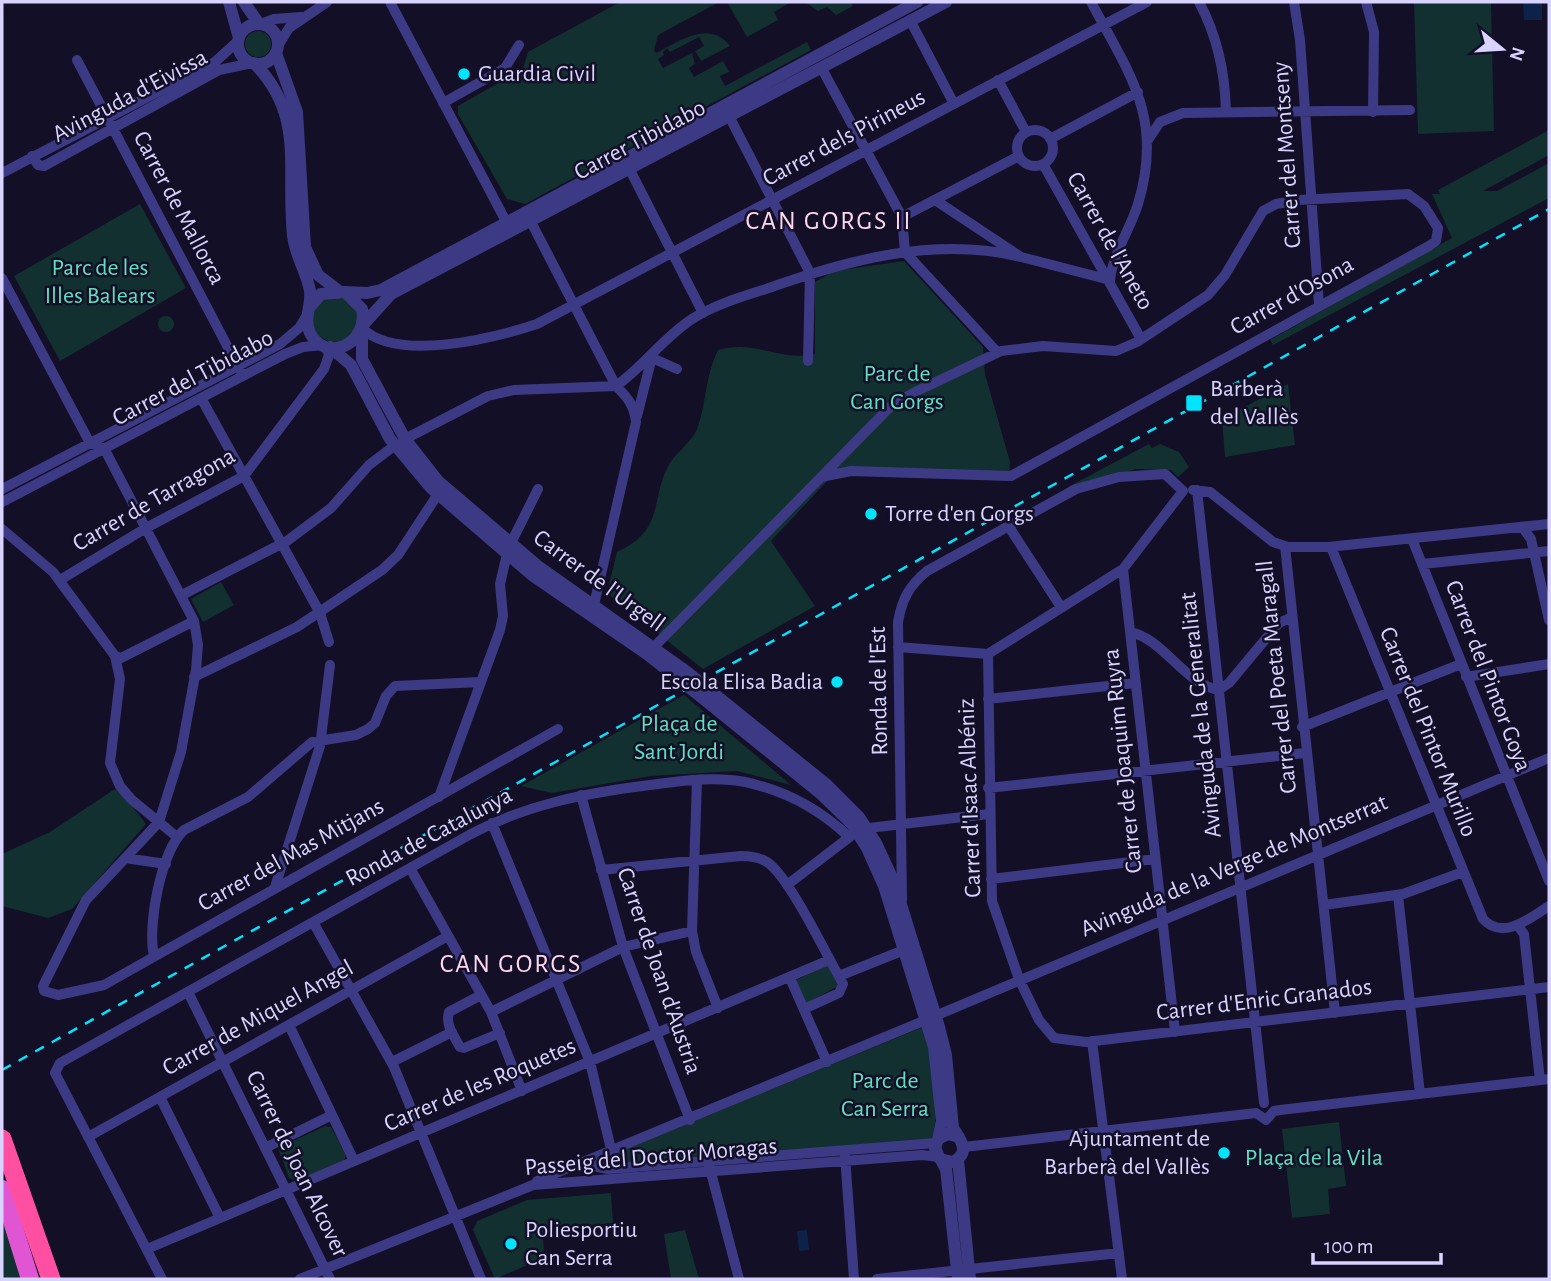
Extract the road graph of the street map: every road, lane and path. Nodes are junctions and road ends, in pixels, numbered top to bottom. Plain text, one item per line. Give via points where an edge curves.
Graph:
1 (229, 2) edge
2 (244, 2) edge
3 (327, 2) edge
4 (390, 2) edge
5 (918, 2) edge
6 (946, 2) edge
7 (1091, 2) edge
8 (1147, 2) edge
9 (1199, 2) edge
10 (1294, 2) edge
11 (1366, 2) edge
12 (301, 16) junction
13 (910, 20) junction
14 (260, 24) junction
15 (1103, 25) junction
16 (239, 40) junction
17 (519, 46) dead end
18 (277, 50) junction
19 (77, 60) dead end
20 (253, 63) junction
21 (821, 67) junction
22 (998, 80) junction
23 (1138, 92) junction
24 (443, 103) junction
25 (954, 104) junction
26 (1410, 110) dead end
27 (726, 111) junction
28 (1226, 111) junction
29 (1305, 111) junction
30 (1373, 112) junction
31 (107, 117) junction
32 (114, 128) junction
33 (1026, 132) junction
34 (1051, 139) junction
35 (1148, 140) junction
36 (867, 151) junction
37 (34, 155) junction
38 (1019, 156) junction
39 (1043, 164) junction
40 (630, 170) junction
41 (2, 173) edge
42 (772, 199) junction
43 (935, 200) junction
44 (1311, 200) junction
45 (902, 217) junction
46 (531, 222) junction
47 (508, 227) junction
48 (905, 251) junction
49 (672, 252) junction
50 (1021, 257) junction
51 (810, 273) junction
52 (2, 278) edge
53 (1110, 280) junction
54 (342, 292) junction
55 (1319, 305) junction
56 (573, 306) junction
57 (308, 311) junction
58 (703, 313) junction
59 (362, 327) junction
60 (1140, 339) junction
61 (659, 345) junction
62 (326, 346) junction
63 (997, 352) junction
64 (652, 358) junction
65 (808, 361) dead end
66 (677, 369) dead end
67 (240, 371) junction
68 (616, 386) junction
69 (201, 398) junction
70 (636, 422) junction
71 (400, 442) junction
72 (97, 445) junction
73 (849, 448) junction
74 (856, 471) junction
75 (244, 476) junction
76 (821, 477) junction
77 (2, 489) edge
78 (538, 489) dead end
79 (1183, 491) junction
80 (1197, 491) junction
81 (438, 494) junction
82 (2, 502) edge
83 (1549, 524) edge
84 (1009, 527) junction
85 (146, 528) junction
86 (1523, 528) junction
87 (2, 529) edge
88 (1412, 539) junction
89 (282, 543) junction
90 (1284, 546) junction
91 (1331, 547) junction
92 (509, 549) junction
93 (1549, 551) edge
94 (1533, 552) junction
95 (1422, 564) junction
96 (1123, 569) junction
97 (60, 580) junction
98 (182, 595) junction
99 (594, 605) junction
100 (1061, 607) junction
101 (320, 613) junction
102 (1292, 617) junction
103 (1549, 620) edge
104 (194, 621) junction
105 (1130, 632) junction
106 (329, 642) dead end
107 (898, 647) junction
108 (650, 650) junction
109 (988, 654) junction
110 (115, 656) junction
111 (1461, 664) junction
112 (1549, 664) edge
113 (330, 665) dead end
114 (194, 677) junction
115 (1466, 677) junction
116 (480, 682) junction
117 (1135, 683) junction
118 (1219, 690) junction
119 (1390, 690) junction
120 (988, 699) junction
121 (1302, 727) junction
122 (558, 729) dead end
123 (321, 740) junction
124 (1305, 753) junction
125 (1549, 758) edge
126 (1227, 761) junction
127 (1145, 771) junction
128 (1506, 776) junction
129 (696, 780) junction
130 (988, 788) junction
131 (581, 795) junction
132 (439, 797) junction
133 (1436, 804) junction
134 (989, 814) junction
135 (159, 822) junction
136 (492, 823) junction
137 (901, 825) junction
138 (857, 831) junction
139 (177, 837) junction
140 (1318, 854) junction
141 (125, 858) junction
142 (1155, 859) junction
143 (696, 861) junction
144 (166, 864) junction
145 (410, 868) junction
146 (601, 870) junction
147 (1463, 873) junction
148 (991, 879) junction
149 (1549, 881) edge
150 (787, 885) junction
151 (1241, 886) junction
152 (275, 887) junction
153 (1398, 895) junction
154 (1324, 905) junction
155 (1549, 906) edge
156 (902, 910) junction
157 (1161, 919) junction
158 (313, 922) junction
159 (1518, 926) junction
160 (692, 931) junction
161 (448, 936) junction
162 (623, 947) junction
163 (904, 950) junction
164 (154, 956) junction
165 (829, 960) junction
166 (839, 976) junction
167 (790, 978) junction
168 (1019, 979) junction
169 (556, 980) junction
170 (1549, 987) edge
171 (351, 990) junction
172 (1531, 990) junction
173 (188, 992) junction
174 (481, 995) junction
175 (1411, 1003) junction
176 (718, 1008) junction
177 (804, 1009) junction
178 (491, 1012) junction
179 (1335, 1013) junction
180 (931, 1018) junction
181 (1256, 1023) junction
182 (289, 1025) junction
183 (452, 1032) junction
184 (1175, 1032) junction
185 (500, 1033) junction
186 (656, 1034) junction
187 (1092, 1041) junction
188 (223, 1061) junction
189 (391, 1062) junction
190 (590, 1062) junction
191 (827, 1062) junction
192 (1545, 1080) edge
193 (522, 1090) junction
194 (1420, 1094) junction
195 (160, 1097) junction
196 (1264, 1103) junction
197 (1274, 1111) junction
198 (1256, 1113) junction
199 (332, 1115) junction
200 (690, 1120) junction
201 (1104, 1130) junction
202 (421, 1133) junction
203 (88, 1137) junction
204 (2, 1139) edge
205 (937, 1141) junction
206 (962, 1142) junction
207 (267, 1147) junction
208 (611, 1149) junction
209 (596, 1155) junction
210 (845, 1157) junction
211 (940, 1158) junction
212 (958, 1160) junction
213 (354, 1161) junction
214 (576, 1163) junction
215 (709, 1167) junction
216 (600, 1168) junction
217 (521, 1188) junction
218 (2, 1189) edge
219 (288, 1189) junction
220 (453, 1215) junction
221 (220, 1218) junction
222 (146, 1249) junction
223 (1119, 1253) junction
224 (328, 1274) edge
225 (964, 1275) edge
226 (897, 1278) edge
227 (30, 1279) edge
228 (51, 1279) edge
229 (162, 1279) edge
230 (300, 1279) edge
231 (481, 1279) edge
232 (739, 1279) edge
233 (854, 1279) edge
234 (877, 1279) edge
235 (1122, 1279) edge

1 - 16 street
2 - 14 street
3 - 12 street
4 - 24 street
5 - 27 street
6 - 13 street, Carrer Tibidabo
7 - 15 street
8 - 15 street, Carrer dels Pirineus
9 - 28 street via 1218,48
10 - 29 street, Carrer del Montseny
11 - 30 street via 1374,33
12 - 14 street
12 - 18 street
13 - 21 street, Carrer Tibidabo
13 - 25 street
14 - 16 street via 246,27
14 - 18 street via 274,32
15 - 22 street, Carrer dels Pirineus
15 - 23 street
16 - 20 street via 240,53
16 - 31 street, Avinguda d'Eivissa via 215,62
17 - 24 street via 505,68
18 - 20 street via 267,61
18 - 54 street via 298,112 305,247 318,275
19 - 31 street, Carrer de Mallorca
20 - 32 street, Avinguda d'Eivissa via 219,70
20 - 57 street via 275,87 287,113 293,234 310,289
21 - 27 street, Carrer Tibidabo
21 - 36 street
22 - 25 street, Carrer dels Pirineus
22 - 33 street
23 - 34 street
23 - 35 street
24 - 47 street
25 - 36 street, Carrer dels Pirineus
26 - 30 street
27 - 40 street, Carrer Tibidabo
27 - 42 street
27 - 47 street
28 - 29 street
28 - 35 street via 1170,116
29 - 30 street
29 - 44 street, Carrer del Montseny
31 - 32 street, Carrer de Mallorca
31 - 37 street, Avinguda d'Eivissa
32 - 37 street, Avinguda d'Eivissa via 44,166 38,165
32 - 67 street, Carrer de Mallorca
33 - 34 street via 1041,131
33 - 38 street via 1017,144
34 - 39 street via 1052,154
35 - 53 street via 1141,195
36 - 42 street, Carrer dels Pirineus
36 - 45 street
37 - 41 street
38 - 39 street via 1032,166
38 - 43 street
39 - 53 street, Carrer de l'Aneto
40 - 46 street, Carrer Tibidabo
40 - 49 street
42 - 49 street, Carrer dels Pirineus
42 - 51 street
43 - 45 street
43 - 50 street
44 - 55 street, Carrer del Montseny
44 - 55 street, Carrer d'Osona via 1408,194 1424,206 1438,228 1436,241
44 - 60 street via 1276,204 1263,211 1209,295
45 - 48 street
46 - 47 street, Carrer Tibidabo
46 - 56 street
47 - 54 street via 374,293
47 - 59 street, Carrer Tibidabo via 391,294
48 - 50 street via 987,250
48 - 51 street
48 - 63 street
49 - 56 street, Carrer dels Pirineus
49 - 58 street
50 - 53 street
51 - 58 street
51 - 65 street
52 - 72 street
53 - 60 street, Carrer de l'Aneto
54 - 57 street via 321,294
54 - 59 street via 362,309
55 - 74 street, Carrer d'Osona via 1004,478
56 - 59 street, Carrer dels Pirineus via 519,330 443,343 387,344
56 - 68 street
57 - 62 street via 309,331
57 - 67 street, Carrer del Tibidabo via 299,328
58 - 61 street
59 - 62 street via 345,346
59 - 71 street, Carrer de l'Urgell via 361,355
60 - 63 street via 1116,351 1043,346
61 - 64 street
61 - 68 street
62 - 67 street, Carrer del Tibidabo via 294,349
62 - 71 street, Carrer de l'Urgell via 351,365
62 - 75 street, Carrer de Tarragona via 324,369
63 - 73 street via 891,406
64 - 66 street
64 - 70 street
67 - 69 street, Carrer del Tibidabo
67 - 72 street, Carrer del Tibidabo
68 - 70 street via 632,403
68 - 71 street via 488,396
69 - 72 street, Carrer del Tibidabo
69 - 75 street
70 - 99 street
71 - 81 street, Carrer de l'Urgell
71 - 89 street via 369,465 331,508
71 - 92 street, Carrer de l'Urgell
72 - 77 street, Carrer del Tibidabo
72 - 82 street, Carrer del Tibidabo via 86,458
72 - 85 street
73 - 74 street via 845,465
73 - 76 street
74 - 76 street, Carrer d'Osona
75 - 85 street, Carrer de Tarragona
75 - 89 street
76 - 108 street
78 - 92 street
79 - 80 street
79 - 84 street, Ronda de l'Est via 1165,474 1119,477 1076,489
79 - 96 street
80 - 90 street via 1210,492
80 - 118 street, Avinguda de la Generalitat
81 - 92 street, Carrer de l'Urgell
81 - 101 street via 398,555
83 - 86 street
84 - 100 street
84 - 107 street, Ronda de l'Est via 910,585 901,602
85 - 97 street, Carrer de Tarragona
85 - 98 street
86 - 88 street
86 - 94 street
87 - 97 street
88 - 91 street
88 - 95 street, Carrer del Pintor Goya
89 - 98 street
89 - 101 street
90 - 91 street
90 - 102 street, Carrer del Poeta Maragall
91 - 119 street, Carrer del Pintor Murillo
92 - 99 street, Carrer de l'Urgell
92 - 108 street, Carrer de l'Urgell via 538,580
92 - 116 street via 500,584 502,622
93 - 94 street
94 - 95 street
94 - 103 street
95 - 111 street, Carrer del Pintor Goya
96 - 100 street
96 - 105 street, Carrer de Joaquim Ruyra
97 - 110 street
98 - 104 street
99 - 108 street, Carrer de l'Urgell
100 - 109 street
101 - 106 street
101 - 114 street
102 - 118 street via 1279,622 1229,684
102 - 121 street, Carrer del Poeta Maragall
104 - 110 street via 121,658
104 - 114 street via 198,645
105 - 117 street, Carrer de Joaquim Ruyra
105 - 118 street via 1143,637 1204,685
107 - 109 street
107 - 137 street, Ronda de l'Est
108 - 138 street, Carrer de l'Urgell via 835,792
109 - 120 street, Carrer d'Isaac Albéniz
110 - 135 street via 120,679 110,763 120,786
111 - 115 street, Carrer del Pintor Goya
111 - 119 street
112 - 115 street
113 - 123 street
114 - 135 street via 181,752
115 - 128 street, Carrer del Pintor Goya
116 - 123 street via 395,687 368,729
116 - 132 street
117 - 120 street
117 - 127 street, Carrer de Joaquim Ruyra
118 - 126 street, Avinguda de la Generalitat
119 - 121 street
119 - 133 street, Carrer del Pintor Murillo
120 - 130 street, Carrer d'Isaac Albéniz
121 - 124 street, Carrer del Poeta Maragall
122 - 132 street, Carrer del Mas Mitjans
123 - 139 street via 303,748 248,797
123 - 152 street
124 - 126 street
124 - 140 street, Carrer del Poeta Maragall
125 - 128 street, Avinguda de la Verge de Montserrat
126 - 127 street
126 - 151 street, Avinguda de la Generalitat
127 - 130 street
127 - 142 street, Carrer de Joaquim Ruyra
128 - 133 street, Avinguda de la Verge de Montserrat
128 - 149 street, Carrer del Pintor Goya
129 - 131 street, Ronda de Catalunya
129 - 138 street, Ronda de Catalunya via 743,782 774,790
129 - 143 street
130 - 134 street, Carrer d'Isaac Albéniz
131 - 136 street, Ronda de Catalunya via 548,801
131 - 146 street, Carrer de Joan d'Austria
132 - 152 street, Carrer del Mas Mitjans
133 - 140 street, Avinguda de la Verge de Montserrat
133 - 147 street, Carrer del Pintor Murillo
134 - 137 street
134 - 148 street, Carrer d'Isaac Albéniz
135 - 139 street
135 - 141 street
136 - 145 street, Ronda de Catalunya
136 - 169 street
137 - 138 street
137 - 156 street, Ronda de l'Est
138 - 150 street
138 - 156 street, Ronda de l'Est via 883,856
138 - 163 street, Ronda de l'Est via 884,886
139 - 144 street
140 - 151 street, Avinguda de la Verge de Montserrat
140 - 154 street, Carrer del Poeta Maragall
141 - 144 street
141 - 164 street, Carrer del Mas Mitjans via 86,900 43,986 48,995 87,991
142 - 148 street
142 - 157 street, Carrer de Joaquim Ruyra
143 - 146 street
143 - 150 street via 751,856 770,863
143 - 160 street
144 - 164 street via 154,911
145 - 158 street, Ronda de Catalunya
145 - 161 street
146 - 162 street, Carrer de Joan d'Austria
147 - 153 street
147 - 159 street, Carrer del Pintor Murillo via 1483,919 1494,927
148 - 168 street, Carrer d'Isaac Albéniz via 996,916
150 - 165 street
151 - 157 street, Avinguda de la Verge de Montserrat
151 - 181 street, Avinguda de la Generalitat
152 - 164 street, Carrer del Mas Mitjans
153 - 154 street
153 - 175 street
154 - 179 street, Carrer del Poeta Maragall
155 - 159 street
156 - 180 street, Ronda de l'Est
157 - 168 street, Avinguda de la Verge de Montserrat
157 - 184 street, Carrer de Joaquim Ruyra
158 - 171 street
158 - 173 street, Ronda de Catalunya
159 - 172 street via 1524,933
160 - 162 street
160 - 176 street
161 - 171 street, Carrer de Miquel Angel
161 - 174 street
162 - 169 street
162 - 186 street, Carrer de Joan d'Austria
163 - 166 street
163 - 180 street, Ronda de l'Est
165 - 166 street
165 - 167 street, Carrer de les Roquetes
166 - 177 street via 843,984 839,993
167 - 176 street, Carrer de les Roquetes
167 - 177 street
168 - 180 street, Avinguda de la Verge de Montserrat
168 - 187 street, Carrer d'Enric Granados via 1039,1020 1054,1038
169 - 178 street
169 - 190 street
170 - 172 street, Carrer d'Enric Granados
171 - 182 street, Carrer de Miquel Angel
171 - 189 street
172 - 175 street, Carrer d'Enric Granados
172 - 192 street
173 - 188 street, Carrer de Joan Alcover
173 - 203 street, Ronda de Catalunya via 56,1067
174 - 178 street
174 - 183 street via 449,1012
175 - 179 street, Carrer d'Enric Granados
175 - 194 street
176 - 186 street, Carrer de les Roquetes
177 - 191 street
178 - 185 street
179 - 181 street, Carrer d'Enric Granados
180 - 191 street, Avinguda de la Verge de Montserrat
180 - 205 street, Ronda de l'Est via 942,1121
180 - 206 street, Ronda de l'Est via 946,1055 953,1128
181 - 184 street, Carrer d'Enric Granados
181 - 196 street, Avinguda de la Generalitat
182 - 188 street, Carrer de Miquel Angel
182 - 199 street
183 - 185 street via 464,1048
183 - 189 street
184 - 187 street, Carrer d'Enric Granados
185 - 193 street
186 - 190 street, Carrer de les Roquetes
186 - 200 street, Carrer de Joan d'Austria
187 - 201 street
188 - 195 street, Carrer de Miquel Angel
188 - 207 street, Carrer de Joan Alcover
189 - 202 street
190 - 193 street, Carrer de les Roquetes
190 - 208 street
191 - 200 street, Avinguda de la Verge de Montserrat
192 - 194 street
193 - 202 street, Carrer de les Roquetes
194 - 197 street
195 - 203 street, Carrer de Miquel Angel
195 - 221 street
196 - 197 street
196 - 198 street
197 - 198 street via 1266,1120
198 - 201 street
199 - 207 street
199 - 213 street
200 - 208 street, Avinguda de la Verge de Montserrat
201 - 206 street
201 - 223 street
202 - 213 street, Carrer de les Roquetes
202 - 220 street
203 - 222 street
204 - 228 highway
205 - 206 street via 948,1134
205 - 210 street, Passeig del Doctor Moragas
205 - 211 street
206 - 212 street
207 - 219 street, Carrer de Joan Alcover
208 - 209 street, Avinguda de la Verge de Montserrat
209 - 214 street, Avinguda de la Verge de Montserrat
209 - 216 street, Passeig del Doctor Moragas via 594,1165
210 - 211 street, Passeig del Doctor Moragas
210 - 215 street, Passeig del Doctor Moragas
210 - 233 street
211 - 212 street via 948,1163
211 - 225 street via 946,1169
212 - 225 street
213 - 219 street, Carrer de les Roquetes
214 - 216 street, Passeig del Doctor Moragas
214 - 217 street, Avinguda de la Verge de Montserrat
215 - 216 street, Passeig del Doctor Moragas
215 - 217 street, Passeig del Doctor Moragas
215 - 232 street
217 - 220 street, Passeig del Doctor Moragas
218 - 227 highway
219 - 221 street, Carrer de les Roquetes
219 - 224 street, Carrer de Joan Alcover
220 - 224 street, Passeig del Doctor Moragas
220 - 231 street
221 - 222 street, Carrer de les Roquetes
222 - 229 street
223 - 225 street
223 - 235 street
224 - 230 street, Passeig del Doctor Moragas
225 - 226 street
226 - 234 street

